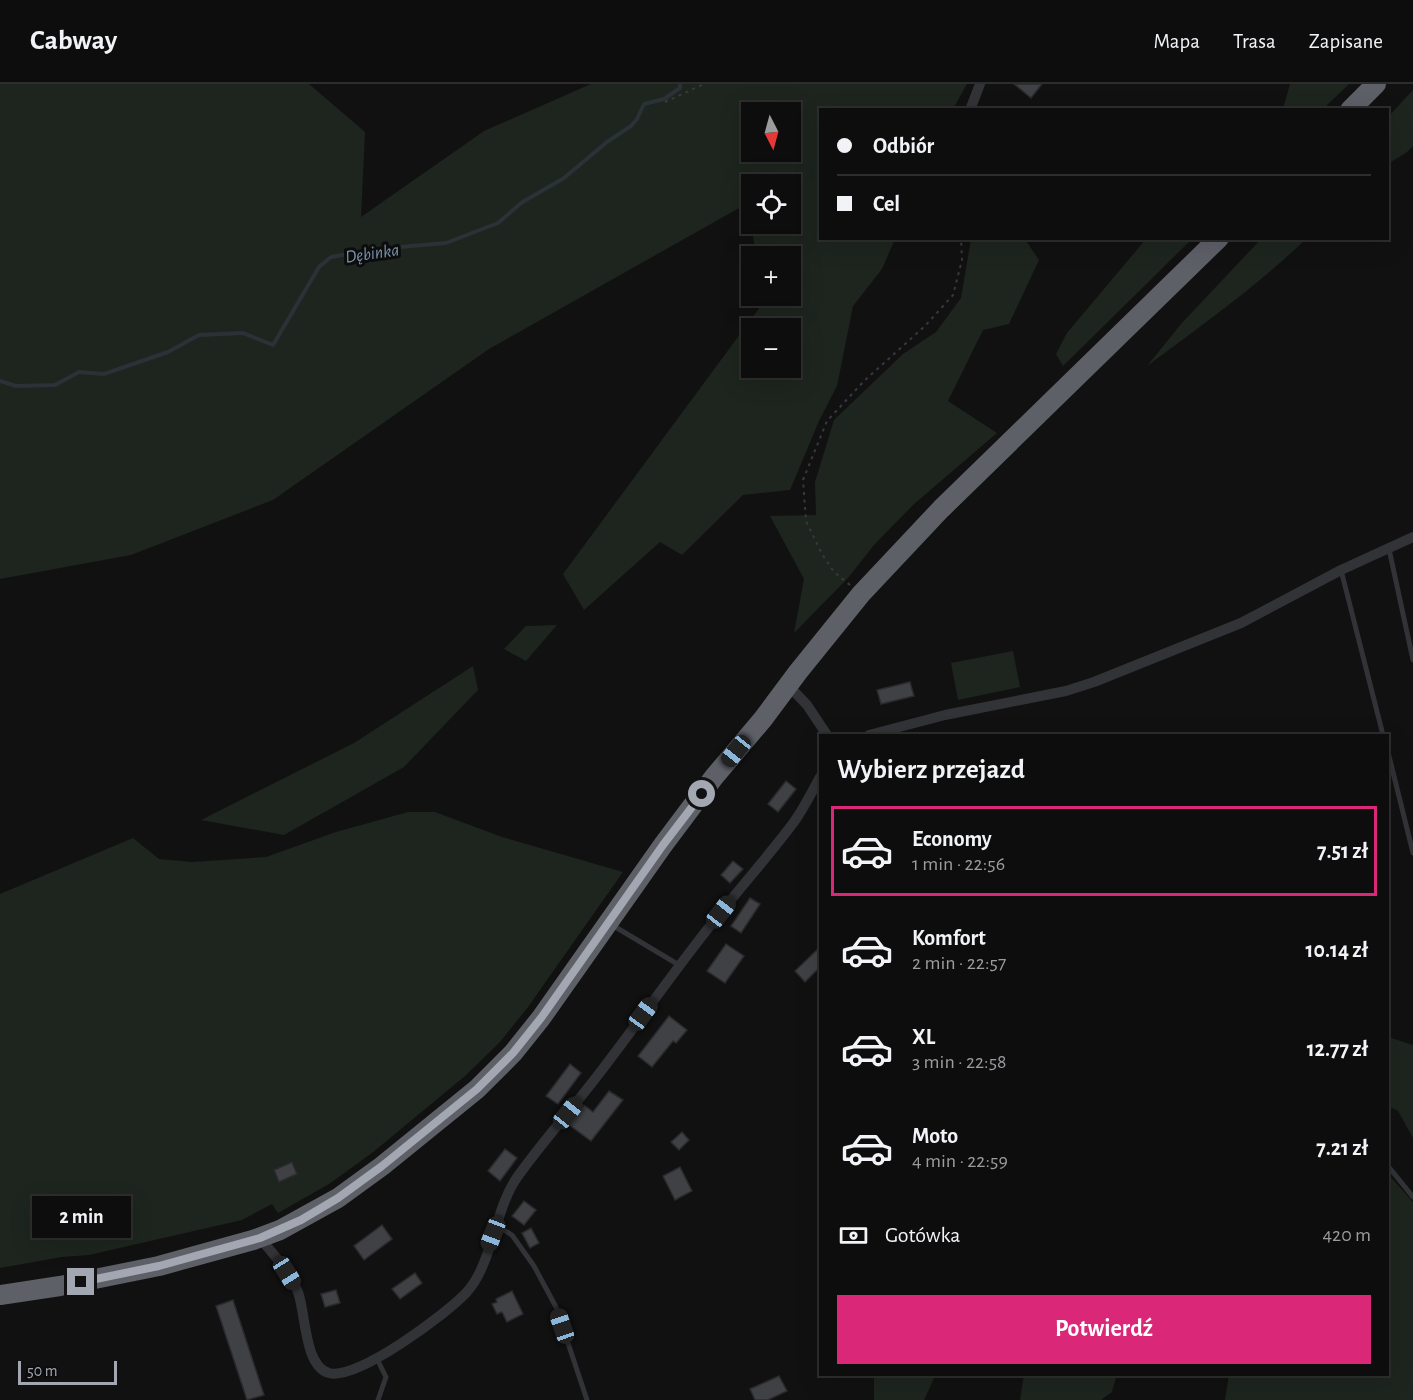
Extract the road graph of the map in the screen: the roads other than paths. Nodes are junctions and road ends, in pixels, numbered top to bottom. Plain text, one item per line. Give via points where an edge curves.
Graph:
1 (980, 84) edge
2 (1376, 84) edge
3 (971, 108) edge
4 (1352, 108) edge
5 (1217, 240) edge
6 (1413, 537) edge
7 (1389, 549) junction
8 (1341, 570) junction
9 (1413, 660) edge
10 (788, 685) junction
11 (826, 734) edge
12 (873, 734) edge
13 (1383, 734) edge
14 (1389, 756) edge
15 (819, 779) edge
16 (1413, 853) edge
17 (607, 923) junction
18 (679, 964) junction
19 (1389, 1167) edge
20 (1413, 1197) edge
21 (496, 1225) junction
22 (260, 1238) junction
23 (0, 1295) edge
24 (377, 1359) junction
25 (378, 1400) edge
26 (587, 1400) edge

1 - 3 street
2 - 4 highway
5 - 10 highway via 934,516 861,594
6 - 7 street
7 - 8 street
7 - 9 lane
8 - 12 street via 1241,623 1094,682
8 - 13 lane
10 - 11 street
10 - 17 highway
14 - 16 lane
15 - 18 street via 795,820
17 - 18 lane
17 - 22 highway via 513,1053 477,1089 338,1198
18 - 21 street via 598,1076 516,1179
19 - 20 lane
21 - 24 street via 478,1274 467,1291 443,1313
21 - 26 lane via 512,1235 556,1307
22 - 23 highway via 159,1266
22 - 24 street via 298,1290 310,1347 319,1368 342,1374
24 - 25 lane via 386,1377

